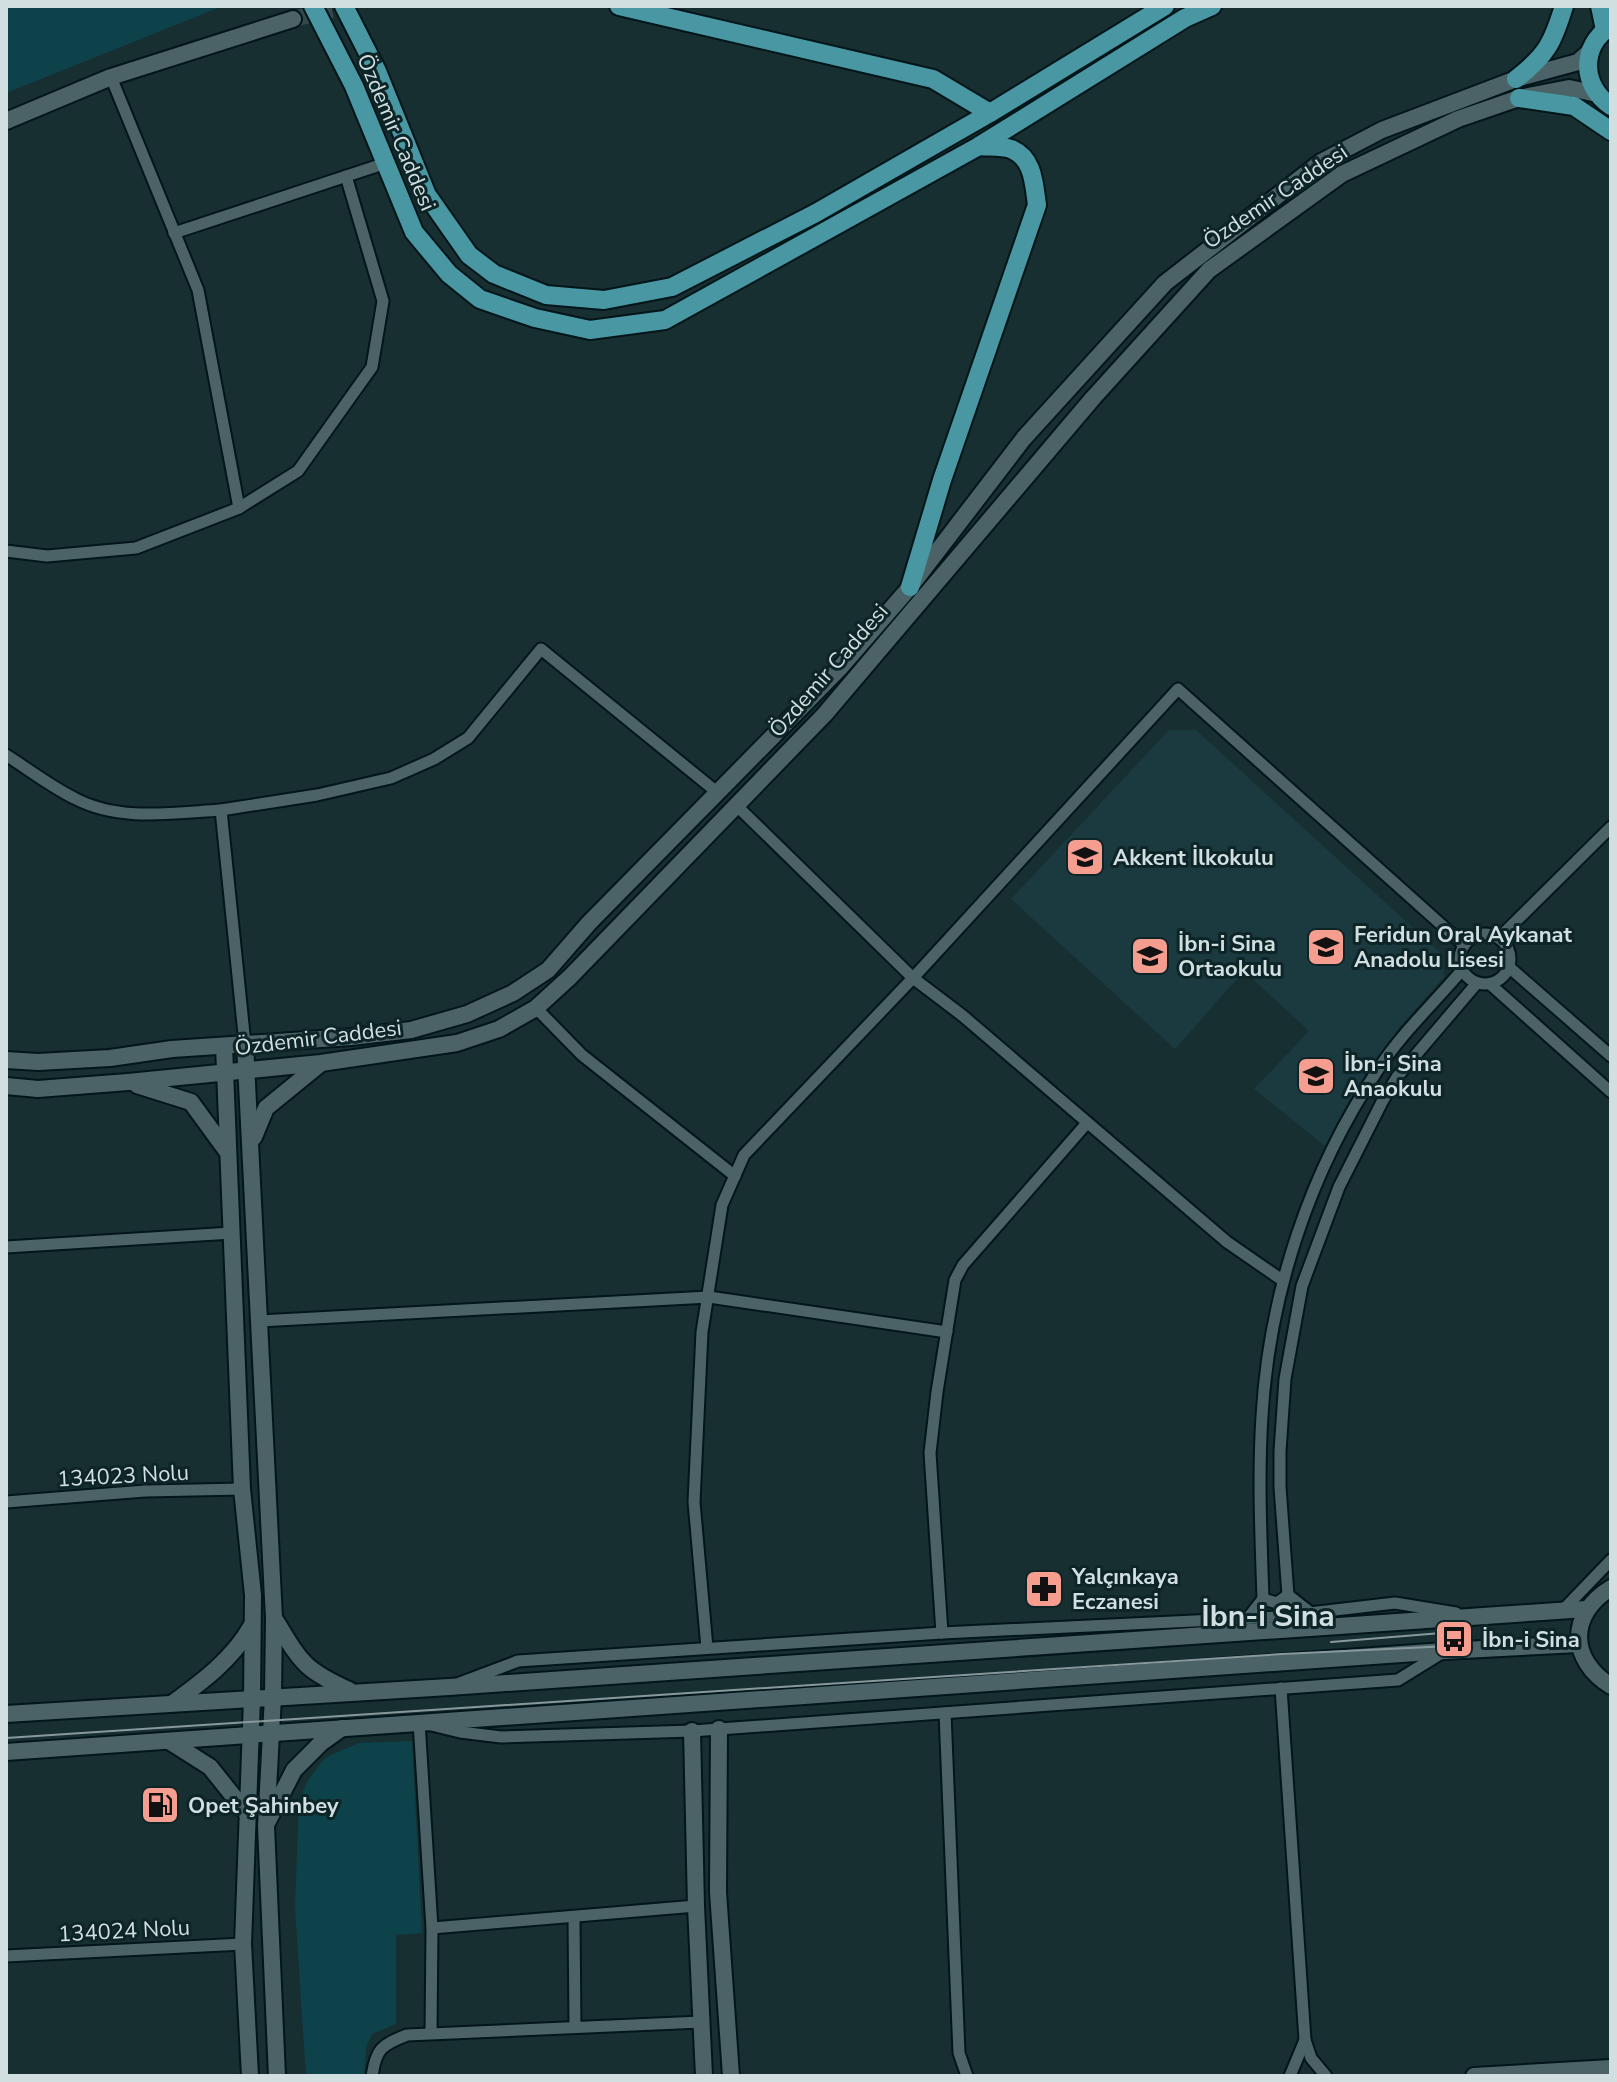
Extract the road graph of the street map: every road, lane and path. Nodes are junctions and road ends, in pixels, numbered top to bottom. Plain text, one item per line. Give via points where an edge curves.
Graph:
1 (313, 6) edge
2 (344, 6) edge
3 (619, 6) edge
4 (1165, 6) edge
5 (1212, 6) edge
6 (1564, 6) edge
7 (1600, 6) edge
8 (293, 19) tunnel mouth
9 (1608, 28) edge
10 (1589, 52) junction
11 (111, 77) junction
12 (1518, 88) junction
13 (1604, 100) edge
14 (990, 113) junction
15 (6, 121) edge
16 (1611, 131) edge
17 (979, 146) junction
18 (386, 163) junction
19 (346, 176) junction
20 (174, 233) junction
21 (239, 508) junction
22 (6, 551) edge
23 (910, 587) junction
24 (6, 755) edge
25 (718, 793) junction
26 (737, 806) junction
27 (221, 810) junction
28 (1611, 827) edge
29 (1499, 938) junction
30 (1464, 945) junction
31 (1509, 967) junction
32 (1462, 970) junction
33 (913, 978) junction
34 (1477, 983) junction
35 (1490, 984) junction
36 (536, 1008) junction
37 (245, 1044) junction
38 (224, 1046) junction
39 (1611, 1056) edge
40 (6, 1060) edge
41 (321, 1063) junction
42 (247, 1070) junction
43 (225, 1072) junction
44 (128, 1082) junction
45 (6, 1086) edge
46 (1611, 1092) edge
47 (1087, 1123) junction
48 (251, 1142) junction
49 (228, 1153) junction
50 (735, 1176) junction
51 (232, 1233) junction
52 (6, 1247) edge
53 (1282, 1280) junction
54 (709, 1297) junction
55 (259, 1321) junction
56 (947, 1332) junction
57 (242, 1489) junction
58 (6, 1502) edge
59 (1611, 1560) edge
60 (1611, 1588) edge
61 (1288, 1595) junction
62 (1263, 1599) junction
63 (1586, 1609) junction
64 (1562, 1611) junction
65 (1311, 1613) junction
66 (1481, 1617) junction
67 (274, 1618) junction
68 (1248, 1618) junction
69 (253, 1623) junction
70 (942, 1633) junction
71 (1579, 1644) junction
72 (707, 1648) junction
73 (1444, 1651) junction
74 (1611, 1686) edge
75 (449, 1687) junction
76 (1281, 1688) junction
77 (354, 1693) junction
78 (273, 1697) junction
79 (252, 1699) junction
80 (173, 1703) junction
81 (945, 1713) junction
82 (6, 1714) edge
83 (419, 1722) junction
84 (343, 1727) junction
85 (719, 1729) junction
86 (692, 1731) junction
87 (270, 1733) junction
88 (249, 1734) junction
89 (168, 1740) junction
90 (6, 1752) edge
91 (693, 1752) junction
92 (719, 1752) junction
93 (246, 1812) junction
94 (266, 1826) junction
95 (696, 1906) junction
96 (574, 1918) junction
97 (432, 1928) junction
98 (243, 1944) junction
99 (6, 1956) edge
100 (701, 2022) junction
101 (575, 2027) junction
102 (431, 2033) junction
103 (1305, 2040) junction
104 (959, 2053) junction
105 (1611, 2068) edge
106 (250, 2076) edge
107 (277, 2076) edge
108 (372, 2076) edge
109 (704, 2076) edge
110 (731, 2076) edge
111 (953, 2076) edge
112 (967, 2076) edge
113 (1290, 2076) edge
114 (1326, 2076) edge
115 (1474, 2076) edge

1 - 18 main road, Özdemir Caddesi
2 - 14 main road, Özdemir Caddesi via 377,71 427,195 469,255 494,274 546,295 604,300 672,287 816,213
3 - 14 main road via 933,79
4 - 14 main road, Özdemir Caddesi
5 - 17 main road, Özdemir Caddesi
6 - 12 main road via 1553,40
7 - 9 main road
8 - 11 main road
9 - 10 main road
10 - 12 main road, Özdemir Caddesi
10 - 13 main road via 1587,70
11 - 15 main road
11 - 20 street
12 - 13 main road, Özdemir Caddesi via 1569,88
12 - 16 main road via 1574,106
12 - 23 main road, Özdemir Caddesi via 1382,130 1321,162 1165,283 1024,438
12 - 26 main road, Özdemir Caddesi via 1342,174 1209,270 1093,398 825,714
17 - 18 main road, Özdemir Caddesi via 665,320 590,330 480,299 449,274 414,232
17 - 23 main road via 1012,149 1024,159 1033,173 1037,205
18 - 19 street
19 - 20 street
19 - 21 street via 383,301 372,367 298,471
20 - 21 street via 198,290
21 - 22 street via 136,548 47,556
23 - 25 main road, Özdemir Caddesi
24 - 27 street via 75,799 108,811 143,815
25 - 27 street via 541,649 468,738 434,759 391,778
25 - 37 main road, Özdemir Caddesi via 548,970 513,993 467,1014 411,1030
26 - 33 street
26 - 36 main road, Özdemir Caddesi
27 - 37 street
28 - 29 street
29 - 30 street via 1480,934
29 - 31 street via 1510,954
30 - 32 street
30 - 33 street via 1178,689
31 - 35 street
31 - 39 street
32 - 34 street
32 - 53 street via 1380,1065 1364,1092 1320,1179
33 - 47 street
33 - 50 street via 744,1155
34 - 35 street
34 - 61 street via 1382,1102 1339,1187 1302,1286 1285,1379 1281,1439
35 - 46 street
36 - 41 main road, Özdemir Caddesi via 499,1029 457,1043
36 - 50 street via 582,1055
37 - 38 main road, Özdemir Caddesi
37 - 42 main road
38 - 40 main road, Özdemir Caddesi via 67,1061
38 - 43 main road
41 - 42 main road, Özdemir Caddesi
41 - 48 main road via 266,1108
42 - 43 main road, Özdemir Caddesi
42 - 48 main road
43 - 44 main road, Özdemir Caddesi
43 - 49 main road
44 - 45 main road, Özdemir Caddesi via 38,1089
44 - 49 main road via 191,1102
47 - 53 street via 1227,1242
47 - 56 street via 963,1265 955,1280
48 - 55 main road
49 - 51 main road
50 - 54 street via 722,1205
51 - 52 street
51 - 57 main road
53 - 62 street via 1262,1414
54 - 55 street
54 - 56 street
54 - 72 street via 702,1332 694,1502
55 - 67 main road
56 - 70 street via 930,1453
57 - 58 street, 134023 Nolu
57 - 69 main road
59 - 64 street
60 - 63 main road
61 - 62 street via 1277,1603
61 - 65 street
62 - 68 street
63 - 64 main road
63 - 71 main road
64 - 66 main road
65 - 66 street via 1395,1603
65 - 68 street
66 - 75 main road
67 - 77 main road via 301,1663
67 - 78 main road
68 - 70 street
69 - 79 main road
69 - 80 main road via 225,1661
70 - 72 street
71 - 73 main road
71 - 74 main road via 1595,1676
72 - 75 street via 518,1661
73 - 76 street via 1398,1680
73 - 83 main road
75 - 77 main road
76 - 81 street
76 - 103 street
77 - 78 main road
78 - 79 main road
78 - 87 main road
79 - 80 main road
79 - 88 main road
80 - 82 main road
81 - 85 street
81 - 104 street
83 - 84 main road
83 - 86 street via 501,1737
83 - 97 street
84 - 87 main road
84 - 94 main road via 294,1770
85 - 86 street
85 - 92 main road
86 - 91 main road
87 - 88 main road
87 - 94 main road
88 - 89 main road
88 - 93 main road
89 - 90 main road
89 - 93 main road via 210,1767
91 - 92 main road
91 - 95 main road
92 - 110 main road via 718,1892
93 - 98 main road
94 - 107 main road
95 - 96 street
95 - 100 main road
96 - 97 street
96 - 101 street
97 - 102 street
98 - 99 street, 134024 Nolu
98 - 106 main road
100 - 101 street
100 - 109 main road
101 - 102 street
102 - 108 street via 407,2035 381,2047
103 - 113 street
103 - 114 street
104 - 111 street
104 - 112 street
105 - 115 main road

